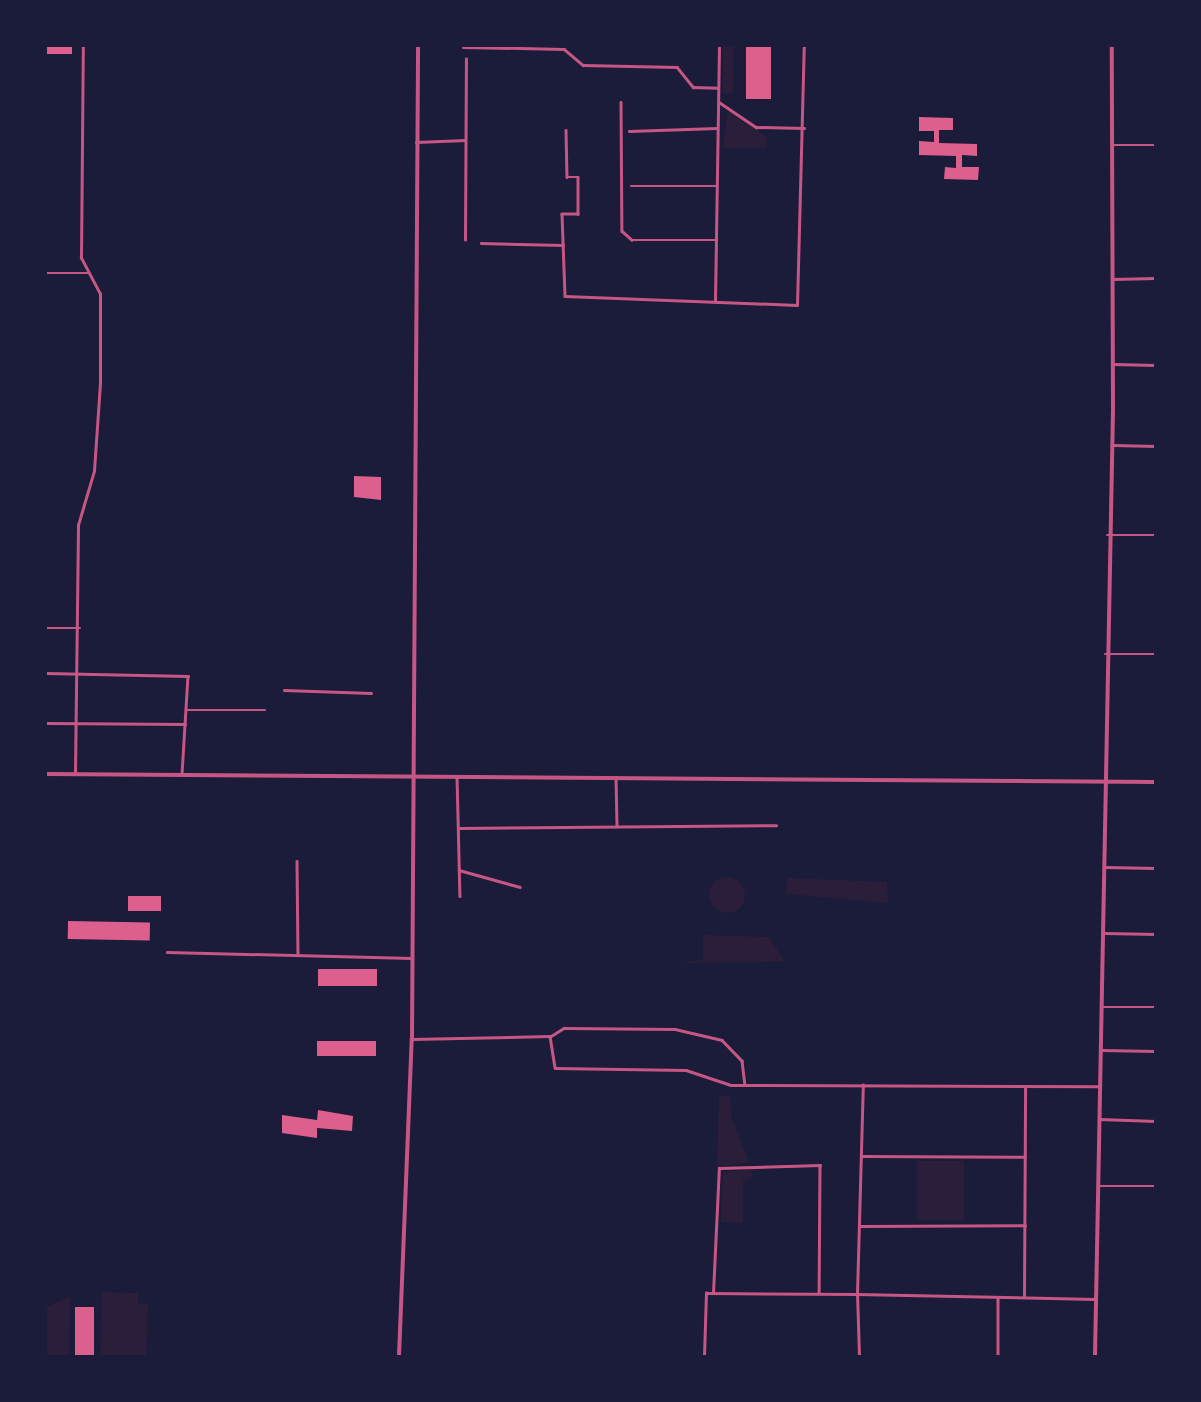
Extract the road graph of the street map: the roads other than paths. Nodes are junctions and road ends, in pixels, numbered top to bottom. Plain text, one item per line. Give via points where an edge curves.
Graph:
1 (83, 46) edge
2 (418, 46) edge
3 (719, 46) edge
4 (804, 46) edge
5 (1112, 46) edge
6 (463, 47) edge
7 (466, 59) dead end
8 (718, 88) junction
9 (621, 102) dead end
10 (717, 102) junction
11 (717, 128) junction
12 (804, 128) junction
13 (566, 130) dead end
14 (629, 131) dead end
15 (465, 140) junction
16 (416, 142) junction
17 (1111, 145) junction
18 (1156, 145) edge
19 (631, 186) dead end
20 (717, 186) junction
21 (465, 240) dead end
22 (716, 240) junction
23 (481, 243) dead end
24 (563, 245) junction
25 (47, 273) edge
26 (90, 273) junction
27 (1156, 278) edge
28 (1112, 279) junction
29 (715, 301) junction
30 (1113, 364) junction
31 (1156, 365) edge
32 (1112, 445) junction
33 (1156, 446) edge
34 (1107, 535) junction
35 (1156, 536) edge
36 (46, 628) edge
37 (80, 628) junction
38 (1105, 654) junction
39 (1156, 654) edge
40 (46, 673) edge
41 (80, 674) junction
42 (284, 690) dead end
43 (371, 693) dead end
44 (186, 710) junction
45 (265, 710) dead end
46 (46, 723) edge
47 (78, 724) junction
48 (185, 724) junction
49 (46, 774) edge
50 (75, 774) junction
51 (182, 774) junction
52 (411, 776) junction
53 (457, 776) junction
54 (616, 777) junction
55 (1105, 781) junction
56 (1156, 782) edge
57 (776, 825) dead end
58 (617, 827) junction
59 (458, 828) junction
60 (297, 861) dead end
61 (1105, 867) junction
62 (1156, 868) edge
63 (459, 870) junction
64 (520, 887) dead end
65 (460, 896) dead end
66 (1104, 933) junction
67 (1156, 934) edge
68 (167, 952) dead end
69 (298, 955) junction
70 (412, 958) junction
71 (1101, 1007) junction
72 (1156, 1007) edge
73 (550, 1036) junction
74 (412, 1039) junction
75 (1101, 1050) junction
76 (1156, 1051) edge
77 (863, 1084) junction
78 (745, 1085) junction
79 (1100, 1086) junction
80 (1025, 1087) junction
81 (1099, 1119) junction
82 (1156, 1121) edge
83 (861, 1156) junction
84 (1025, 1157) junction
85 (1097, 1186) junction
86 (1156, 1186) edge
87 (1025, 1225) junction
88 (860, 1226) junction
89 (713, 1293) junction
90 (819, 1293) junction
91 (857, 1294) junction
92 (998, 1297) junction
93 (1024, 1297) junction
94 (1096, 1299) junction
95 (399, 1356) edge
96 (704, 1356) edge
97 (859, 1356) edge
98 (998, 1356) edge
99 (1095, 1356) edge

1 - 26 street via 81,258
2 - 16 street
3 - 8 street
4 - 12 street
5 - 17 street
6 - 8 street via 564,48 583,65 677,67 693,87
7 - 15 street
8 - 10 street
9 - 22 street via 622,231 632,240
10 - 11 street
10 - 12 street via 728,102 756,127
11 - 14 street
11 - 20 street
12 - 29 street via 797,305
13 - 24 street via 567,177 578,177 578,214 562,214
15 - 16 street
15 - 21 street
16 - 52 street
17 - 18 street
17 - 28 street
19 - 20 street
20 - 22 street
22 - 29 street
23 - 24 street
24 - 29 street via 565,296
25 - 26 street
26 - 37 street via 100,294 100,383 94,471 78,525
27 - 28 street
28 - 30 street
30 - 31 street
30 - 32 street
32 - 33 street
32 - 34 street
34 - 35 street
34 - 38 street
36 - 37 street
37 - 41 street
38 - 39 street
38 - 55 street
40 - 41 street
41 - 44 street via 188,676
41 - 47 street
42 - 43 street
44 - 45 street
44 - 48 street
46 - 47 street
47 - 48 street
47 - 50 street
48 - 51 street
49 - 50 street
50 - 51 street
51 - 52 street
52 - 53 street
52 - 70 street
53 - 54 street
53 - 59 street
54 - 55 street
54 - 58 street
55 - 56 street
55 - 61 street
57 - 58 street
58 - 59 street
59 - 63 street
60 - 69 street
61 - 62 street
61 - 66 street
63 - 64 street
63 - 65 street
66 - 67 street
66 - 71 street
68 - 69 street
69 - 70 street
70 - 74 street
71 - 72 street
71 - 75 street
73 - 74 street
73 - 78 street via 555,1068 686,1070
73 - 78 street via 564,1028 675,1029 710,1037 742,1061
74 - 95 street
75 - 76 street
75 - 79 street
77 - 78 street
77 - 80 street
77 - 83 street
79 - 80 street
79 - 81 street
80 - 84 street
81 - 82 street
81 - 85 street
83 - 84 street
83 - 88 street
84 - 87 street
85 - 86 street
85 - 94 street
87 - 88 street
87 - 93 street
88 - 91 street
89 - 90 street
89 - 90 street via 719,1168 820,1165
89 - 96 street via 706,1293
90 - 91 street
91 - 92 street
91 - 97 street
92 - 93 street
92 - 98 street
93 - 94 street
94 - 99 street

